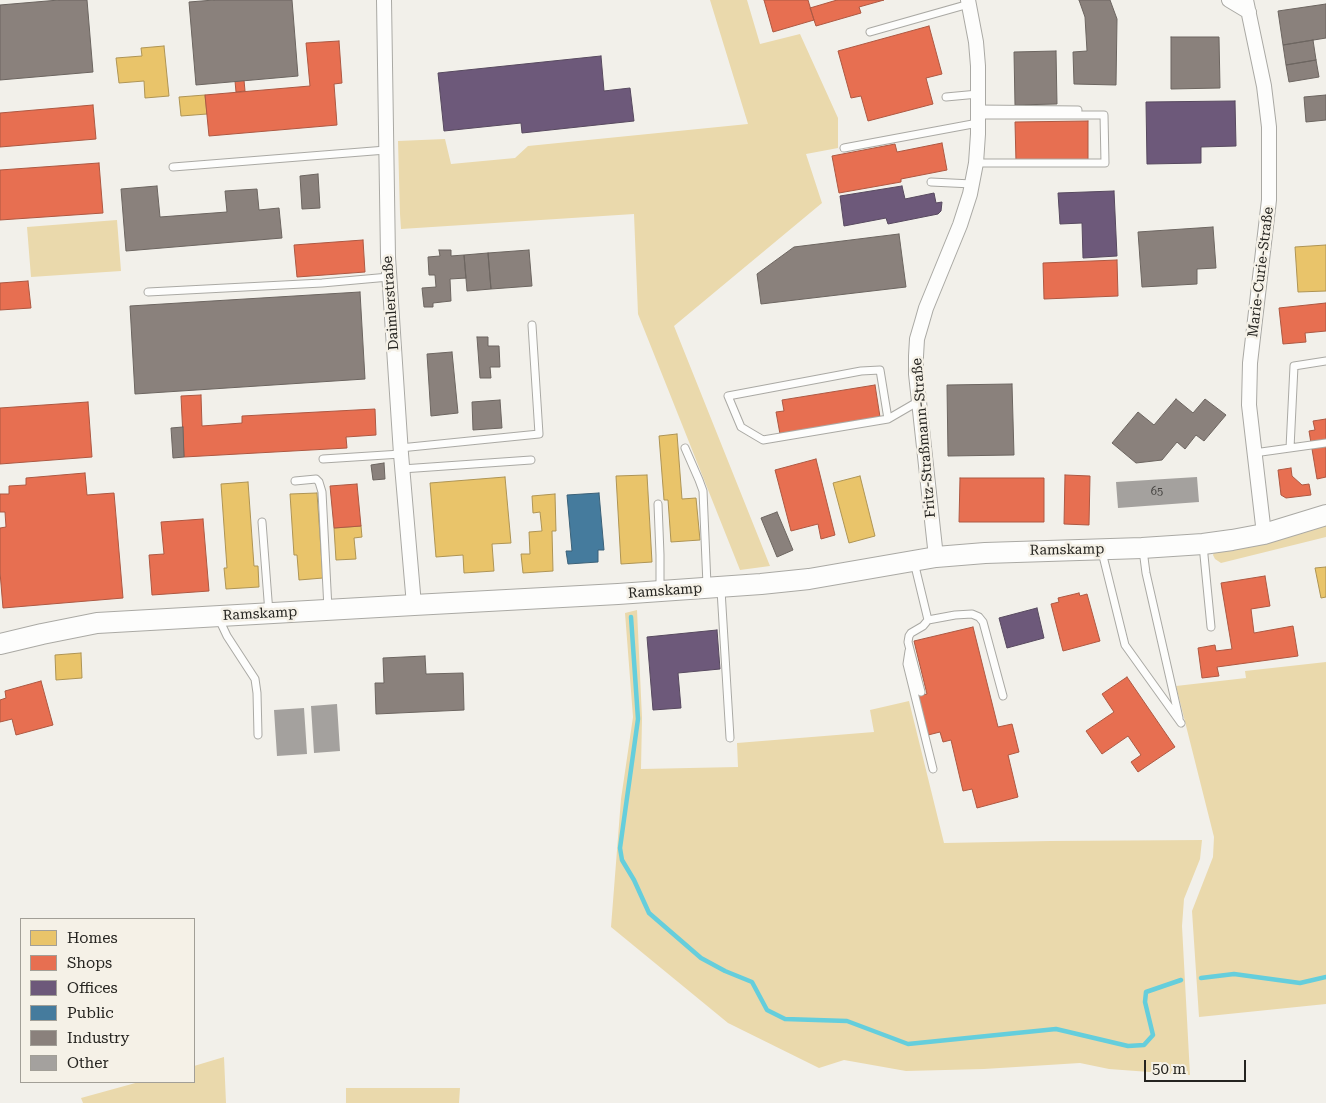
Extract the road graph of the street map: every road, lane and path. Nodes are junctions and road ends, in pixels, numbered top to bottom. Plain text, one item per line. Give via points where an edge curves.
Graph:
1 (384, 0) edge
2 (1230, 0) edge
3 (968, 2) edge
4 (1247, 6) edge
5 (870, 32) dead end
6 (978, 94) junction
7 (946, 97) dead end
8 (1111, 111) dead end
9 (978, 115) junction
10 (844, 148) dead end
11 (386, 150) junction
12 (976, 163) junction
13 (173, 167) dead end
14 (931, 182) dead end
15 (972, 184) junction
16 (389, 277) junction
17 (148, 292) dead end
18 (532, 325) dead end
19 (1326, 361) edge
20 (919, 401) junction
21 (888, 420) junction
22 (1326, 443) edge
23 (685, 448) dead end
24 (1290, 448) junction
25 (400, 451) junction
26 (1254, 453) junction
27 (323, 458) dead end
28 (531, 460) dead end
29 (402, 469) junction
30 (295, 481) dead end
31 (658, 504) dead end
32 (1326, 515) edge
33 (262, 522) dead end
34 (1264, 534) junction
35 (1203, 544) junction
36 (1142, 548) junction
37 (1101, 549) junction
38 (936, 557) junction
39 (914, 561) junction
40 (714, 587) junction
41 (660, 591) junction
42 (414, 605) junction
43 (328, 610) junction
44 (269, 613) junction
45 (218, 616) junction
46 (928, 620) junction
47 (1211, 628) dead end
48 (0, 644) edge
49 (909, 648) junction
50 (921, 692) dead end
51 (1003, 696) dead end
52 (258, 735) dead end
53 (730, 738) dead end
54 (933, 769) dead end

1 - 11 street, Daimlerstraße
2 - 4 street, Marie-Curie-Straße
3 - 5 lane
3 - 6 street, Fritz-Straßmann-Straße via 976,42
4 - 26 street, Marie-Curie-Straße via 1270,127 1269,200 1250,364 1249,405
6 - 7 lane
6 - 9 street, Fritz-Straßmann-Straße
8 - 9 lane
9 - 10 lane
9 - 12 street, Fritz-Straßmann-Straße
9 - 12 lane via 1104,115 1105,163
11 - 13 lane
11 - 16 street, Daimlerstraße
12 - 15 street, Fritz-Straßmann-Straße
14 - 15 lane
15 - 20 street, Fritz-Straßmann-Straße via 960,226 926,308 917,339
16 - 17 lane
16 - 25 street, Daimlerstraße
18 - 25 lane via 539,434
19 - 24 lane via 1294,366
20 - 21 lane
20 - 38 street, Fritz-Straßmann-Straße
21 - 21 lane via 763,440 741,427 728,396 880,370
22 - 24 lane
23 - 40 lane via 700,480
24 - 26 lane
25 - 27 lane
25 - 29 street, Daimlerstraße
26 - 34 street, Marie-Curie-Straße
28 - 29 lane
29 - 42 street, Daimlerstraße
30 - 43 lane via 316,479 320,482
31 - 41 lane
32 - 34 street, Ramskamp
33 - 44 lane
34 - 35 street, Ramskamp
35 - 36 street, Ramskamp
35 - 47 lane
36 - 37 street, Ramskamp
36 - 37 lane via 1181,723 1126,645
37 - 38 street, Ramskamp
38 - 39 street, Ramskamp
39 - 40 street, Ramskamp via 809,579
39 - 46 lane
40 - 41 street, Ramskamp
40 - 53 lane
41 - 42 street, Ramskamp
42 - 43 street, Ramskamp
43 - 44 street, Ramskamp
44 - 45 street, Ramskamp
45 - 48 street, Ramskamp via 97,623
45 - 52 lane via 224,631 255,678
46 - 49 lane via 909,636
46 - 51 lane via 972,614 984,622
49 - 50 lane
49 - 54 lane via 907,664

